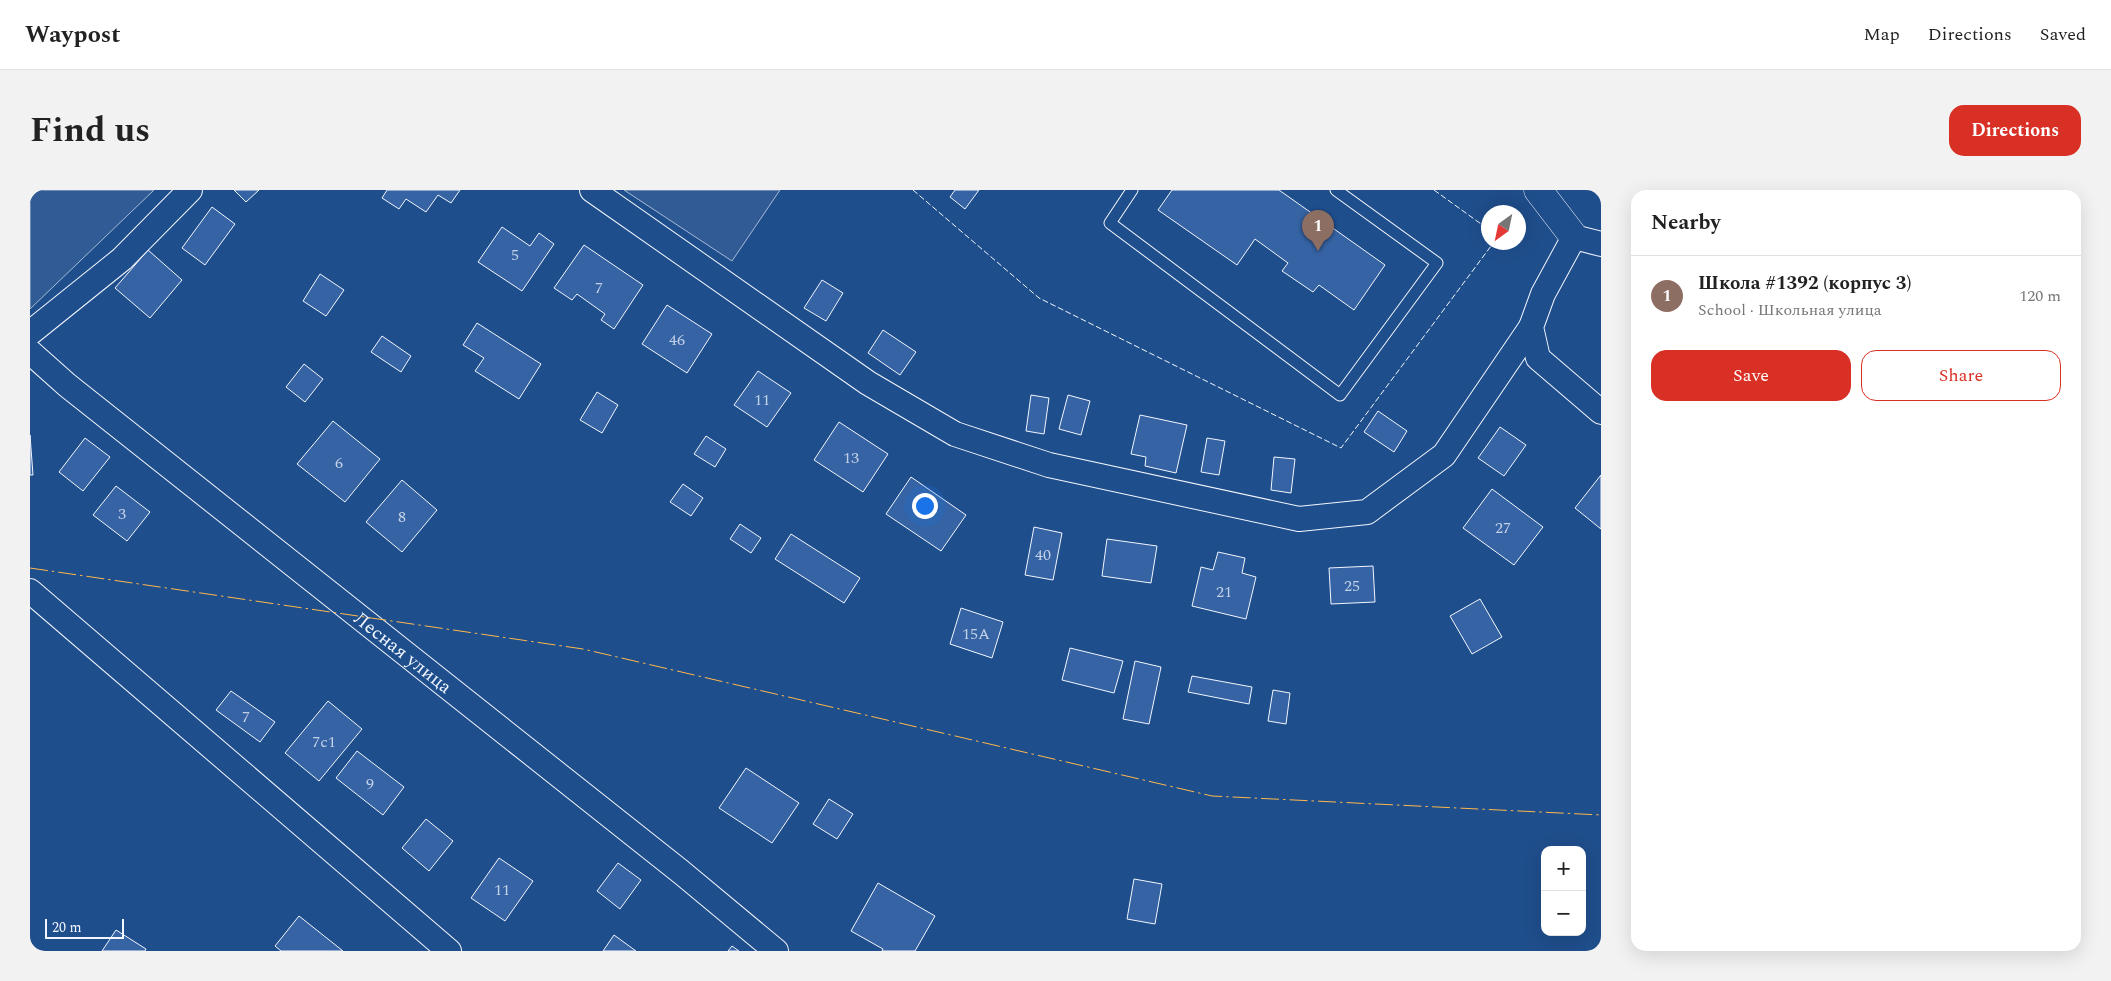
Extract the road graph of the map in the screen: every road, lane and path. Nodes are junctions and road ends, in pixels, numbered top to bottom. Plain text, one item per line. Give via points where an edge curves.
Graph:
1 (190, 190) edge
2 (592, 190) edge
3 (1132, 190) edge
4 (1336, 190) edge
5 (1538, 190) edge
6 (1574, 237) junction
7 (1601, 244) edge
8 (1531, 327) junction
9 (30, 333) edge
10 (30, 352) edge
11 (1601, 412) edge
12 (30, 591) edge
13 (449, 951) edge
14 (776, 951) edge

1 - 9 street via 122,259
2 - 8 street via 868,383 955,434 1049,465 1299,519 1367,512 1444,455
3 - 4 lane via 1110,223 1340,395 1437,263
5 - 6 street
6 - 7 street
6 - 8 street via 1543,294
8 - 11 street via 1538,358
10 - 14 street, Лесная улица via 66,385
12 - 13 street

